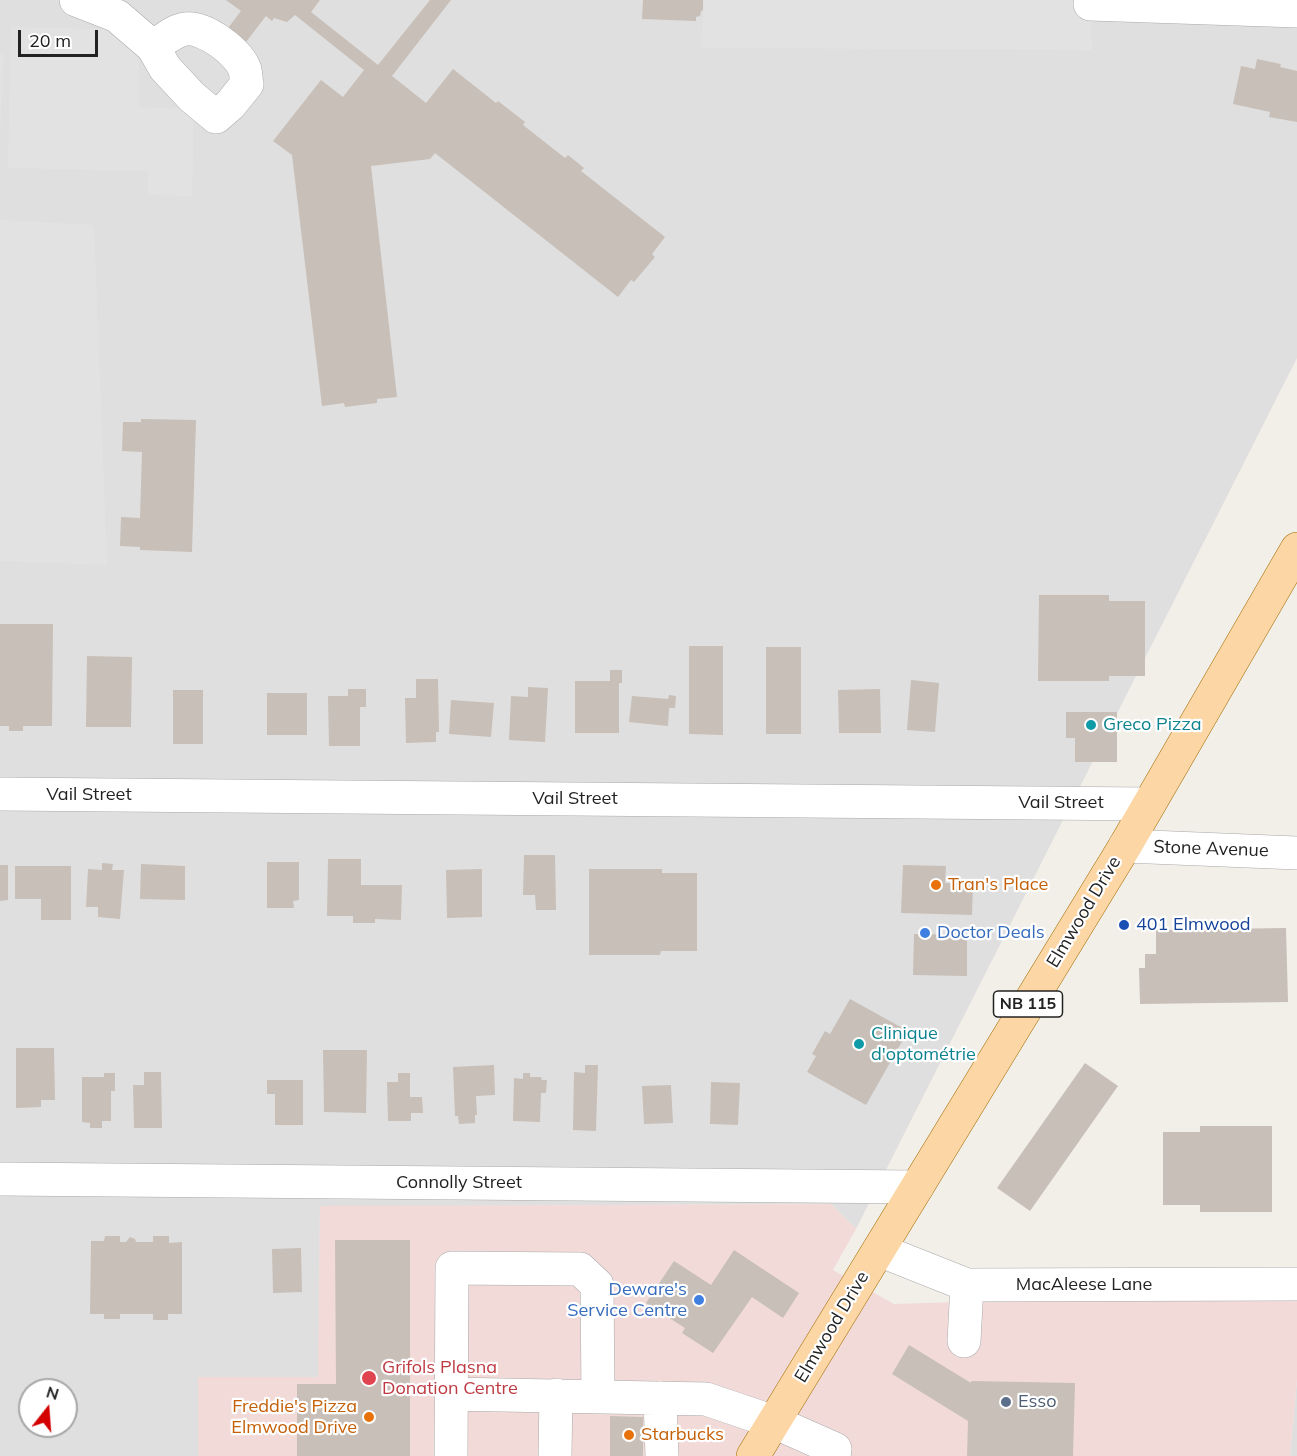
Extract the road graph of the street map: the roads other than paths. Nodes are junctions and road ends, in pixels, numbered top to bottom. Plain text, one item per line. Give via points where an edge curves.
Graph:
1 (76, 0) edge
2 (1090, 4) dead end
3 (1297, 11) edge
4 (153, 47) dead end
5 (1297, 549) edge
6 (0, 794) edge
7 (1149, 804) junction
8 (1125, 846) junction
9 (1297, 853) edge
10 (0, 1179) edge
11 (917, 1187) junction
12 (879, 1250) junction
13 (1297, 1284) edge
14 (967, 1285) junction
15 (964, 1341) dead end
16 (451, 1394) junction
17 (556, 1395) junction
18 (598, 1396) junction
19 (660, 1398) junction
20 (774, 1422) junction
21 (451, 1456) edge
22 (555, 1456) edge
23 (662, 1456) edge
24 (753, 1456) edge
25 (834, 1456) edge

1 - 4 street via 117,16
2 - 3 street
5 - 7 main road, Elmwood Drive / NB 115
6 - 7 street, Vail Street
7 - 8 main road, Elmwood Drive / NB 115
8 - 9 street, Stone Avenue
8 - 11 main road, Elmwood Drive / NB 115
10 - 11 street, Connolly Street
11 - 12 main road, Elmwood Drive / NB 115
12 - 14 street, MacAleese Lane
12 - 20 main road, Elmwood Drive / NB 115
13 - 14 street, MacAleese Lane
14 - 15 street
16 - 17 street
16 - 18 street via 452,1268 580,1269 597,1285
16 - 21 street
17 - 18 street
17 - 22 street
18 - 19 street
19 - 20 street via 706,1399
19 - 23 street
20 - 24 main road, Elmwood Drive / NB 115
20 - 25 street via 835,1449

